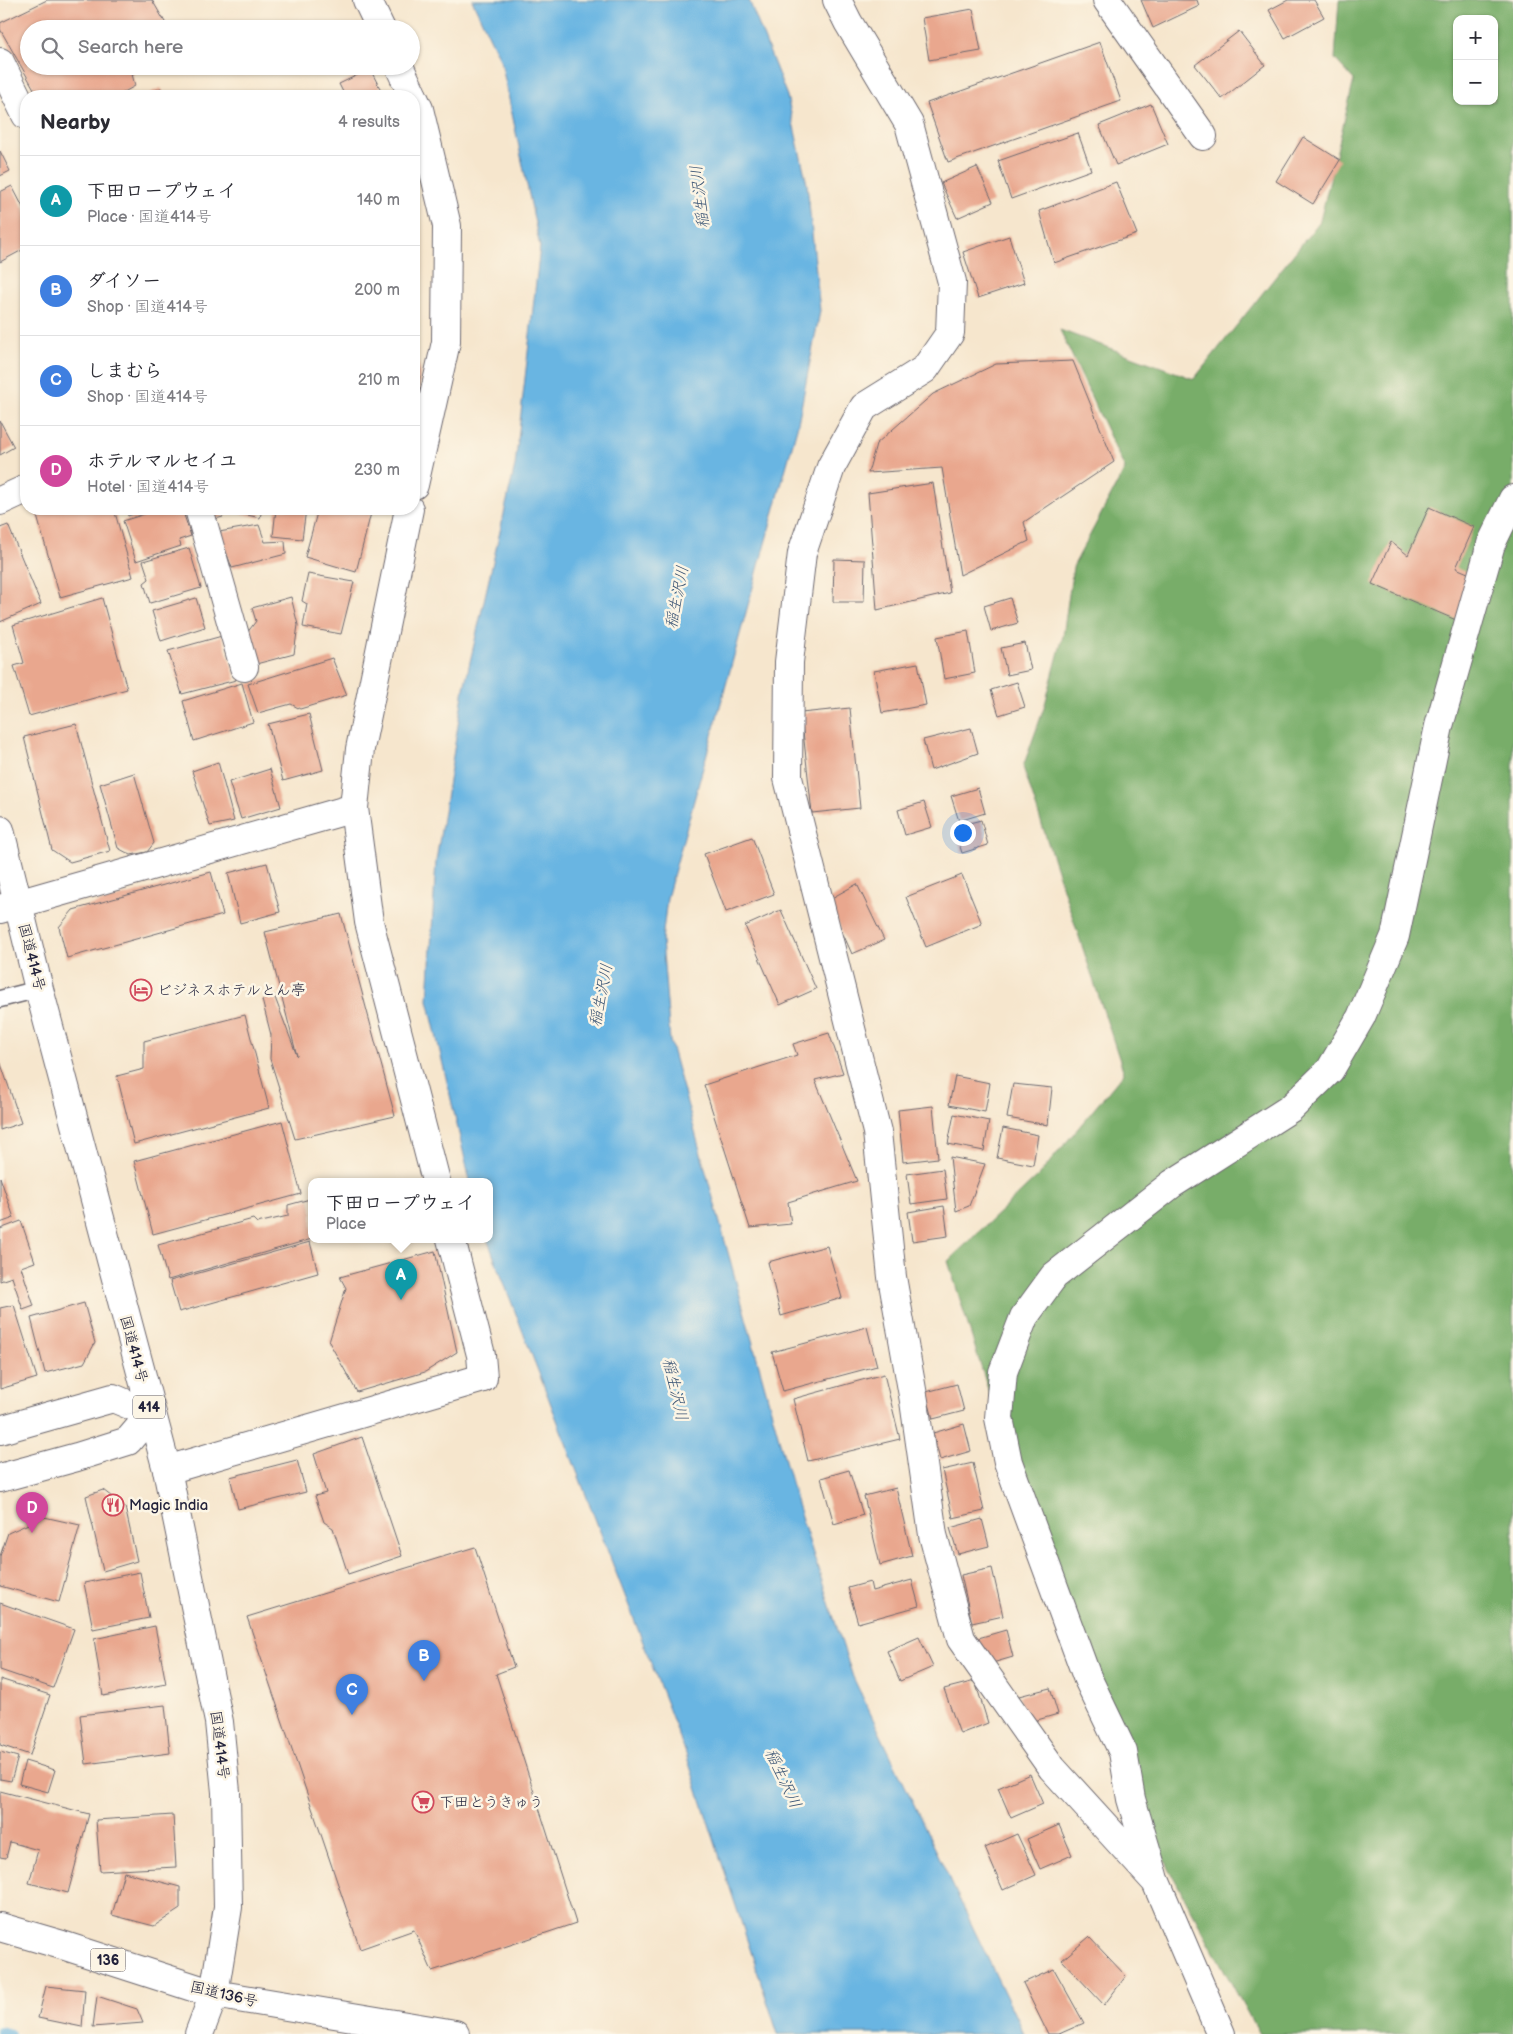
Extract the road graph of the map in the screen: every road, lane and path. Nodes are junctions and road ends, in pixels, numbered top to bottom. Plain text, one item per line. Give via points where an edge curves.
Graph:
1 (367, 0) edge
2 (837, 0) edge
3 (1107, 0) edge
4 (377, 20) edge
5 (0, 62) edge
6 (403, 75) edge
7 (410, 90) edge
8 (20, 103) edge
9 (420, 113) edge
10 (1203, 136) dead end
11 (420, 456) edge
12 (20, 492) edge
13 (1513, 499) edge
14 (0, 501) edge
15 (202, 515) edge
16 (408, 515) edge
17 (244, 668) dead end
18 (354, 808) junction
19 (0, 830) edge
20 (9, 906) edge
21 (40, 989) junction
22 (0, 999) edge
23 (435, 1178) edge
24 (452, 1243) edge
25 (151, 1414) junction
26 (0, 1430) edge
27 (166, 1470) junction
28 (0, 1478) edge
29 (1156, 1882) junction
30 (0, 1927) edge
31 (214, 1994) junction
32 (199, 2034) edge
33 (454, 2034) edge
34 (1221, 2034) edge

1 - 4 main road
2 - 29 main road via 909,124 952,282 950,334 926,370 864,408 831,467 802,553 789,662 788,778 877,1132 892,1277 933,1535 961,1639 1052,1768
3 - 10 main road
5 - 8 main road
6 - 7 main road
9 - 11 main road via 447,226 446,342
12 - 14 main road
13 - 29 main road via 1491,544 1440,726 1395,936 1361,1017 1330,1070 1291,1108 1172,1184 1054,1276 1024,1317 1002,1372 999,1418 1008,1462 1087,1677 1122,1752 1131,1799
15 - 17 main road
16 - 18 main road via 360,749
18 - 20 main road
18 - 23 main road via 369,922
19 - 20 main road, 国道414号 / 414
20 - 21 main road, 国道414号 / 414
21 - 22 lane
21 - 25 main road, 国道414号 / 414
24 - 27 main road via 483,1378
25 - 26 main road via 113,1398
25 - 27 main road, 国道414号 / 414
25 - 28 main road via 128,1441
27 - 31 main road, 国道414号 / 414 via 219,1722 226,1792 228,1907
29 - 34 main road
30 - 31 main road, 国道136号 / 136
31 - 32 main road, 国道414号
31 - 33 main road, 国道136号 / 136

